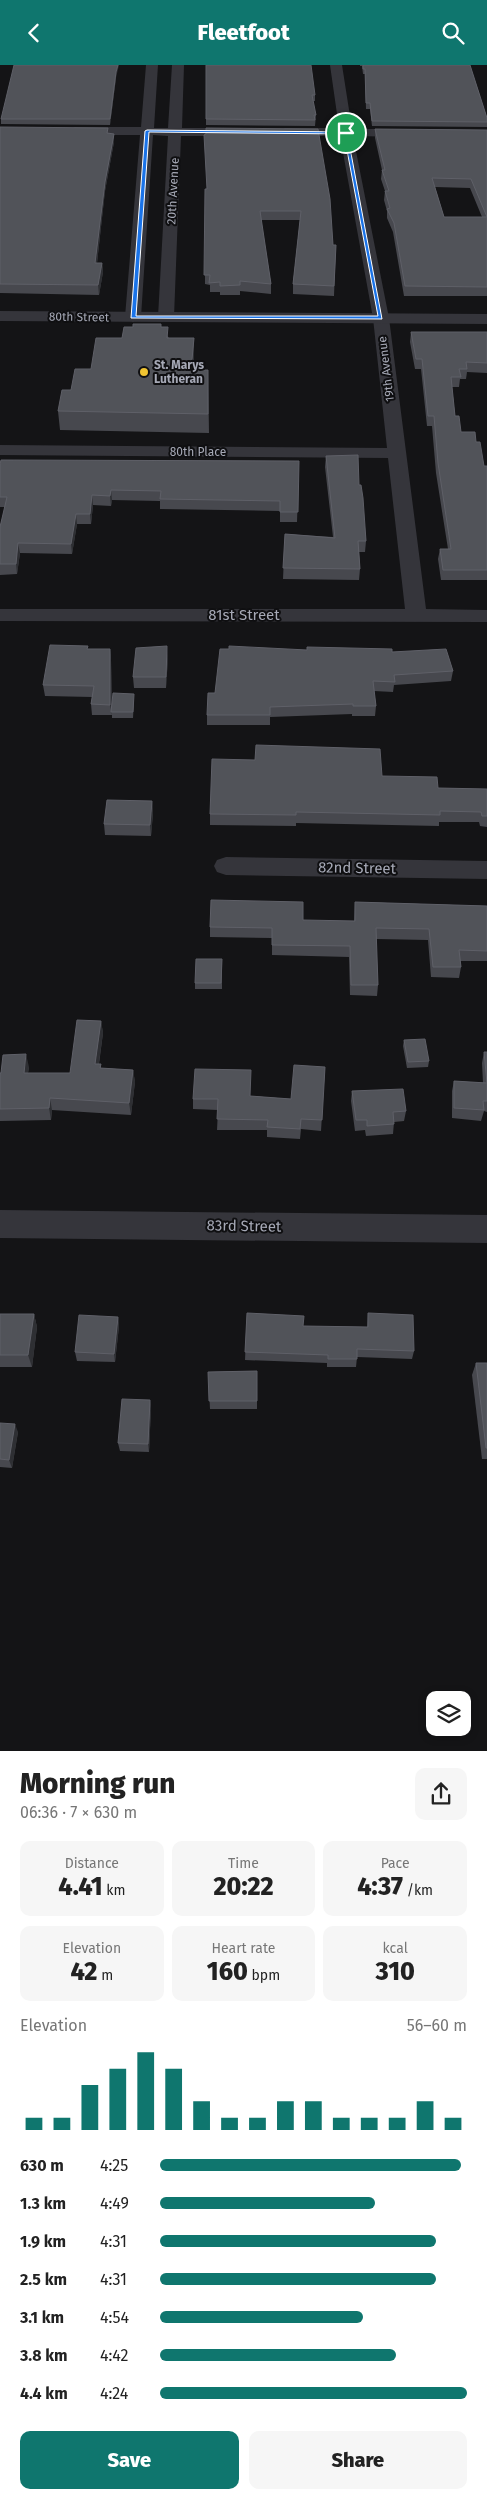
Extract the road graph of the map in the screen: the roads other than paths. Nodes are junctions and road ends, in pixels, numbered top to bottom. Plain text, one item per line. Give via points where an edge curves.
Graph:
1 (152, 65) edge
2 (178, 65) edge
3 (336, 65) edge
4 (59, 131) edge
5 (147, 131) junction
6 (176, 131) junction
7 (251, 132) edge
8 (270, 132) edge
9 (346, 133) junction
10 (421, 133) edge
11 (0, 315) edge
12 (133, 317) junction
13 (166, 317) junction
14 (381, 318) junction
15 (487, 319) edge
16 (0, 450) edge
17 (396, 453) junction
18 (0, 615) edge
19 (416, 615) junction
20 (487, 616) edge
21 (226, 866) dead end
22 (487, 870) edge
23 (0, 1223) edge
24 (487, 1229) edge

1 - 5 street, 20th Avenue
2 - 6 street, 20th Avenue
3 - 9 street, 19th Avenue
4 - 5 street
5 - 6 street
5 - 12 street, 20th Avenue
6 - 7 street
6 - 13 street, 20th Avenue
8 - 9 street
9 - 10 street
9 - 14 street, 19th Avenue
11 - 12 street, 80th Street
12 - 13 street, 80th Street
13 - 14 street, 80th Street
14 - 15 street, 80th Street
14 - 17 street, 19th Avenue
16 - 17 street, 80th Place
17 - 19 street, 19th Avenue
18 - 19 street, 81st Street
19 - 20 street, 81st Street
21 - 22 street, 82nd Street
23 - 24 street, 83rd Street

